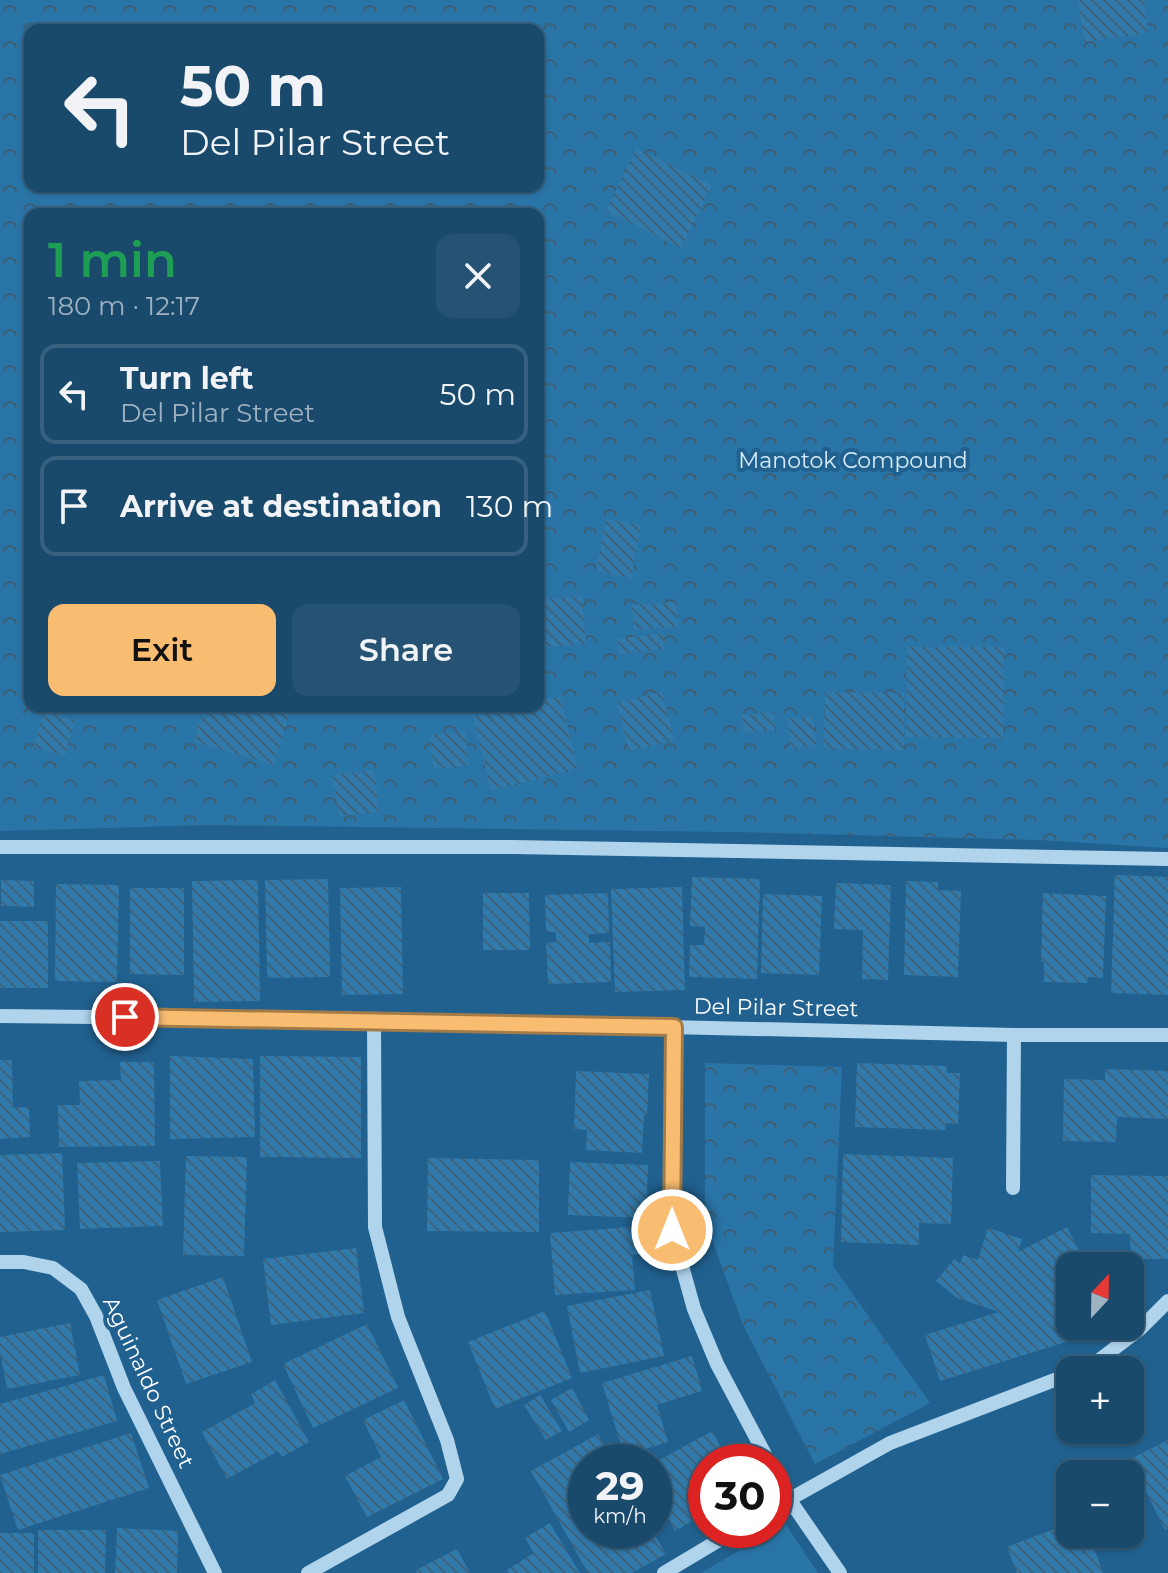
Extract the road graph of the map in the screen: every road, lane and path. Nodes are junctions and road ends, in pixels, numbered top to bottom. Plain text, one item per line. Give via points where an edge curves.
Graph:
1 (0, 847) edge
2 (1168, 859) edge
3 (0, 1016) edge
4 (374, 1020) junction
5 (674, 1027) junction
6 (1014, 1035) junction
7 (1168, 1035) edge
8 (1013, 1188) dead end
9 (0, 1262) edge
10 (1168, 1301) edge
11 (1104, 1356) edge
12 (1056, 1379) edge
13 (759, 1444) edge
14 (792, 1497) edge
15 (792, 1503) edge
16 (706, 1548) edge
17 (215, 1573) edge
18 (308, 1573) edge
19 (664, 1573) edge
20 (840, 1573) edge

1 - 2 street via 513,847
3 - 4 street, Del Pilar Street
4 - 5 street, Del Pilar Street
4 - 18 street via 375,1227 410,1354 447,1440 457,1479 448,1495
5 - 6 street, Del Pilar Street
5 - 13 street via 672,1230 694,1309
6 - 7 street, Del Pilar Street
6 - 8 street
9 - 17 street, Aguinaldo Street via 53,1268 81,1289
10 - 11 street
12 - 14 street via 890,1443
15 - 20 street
16 - 19 street

